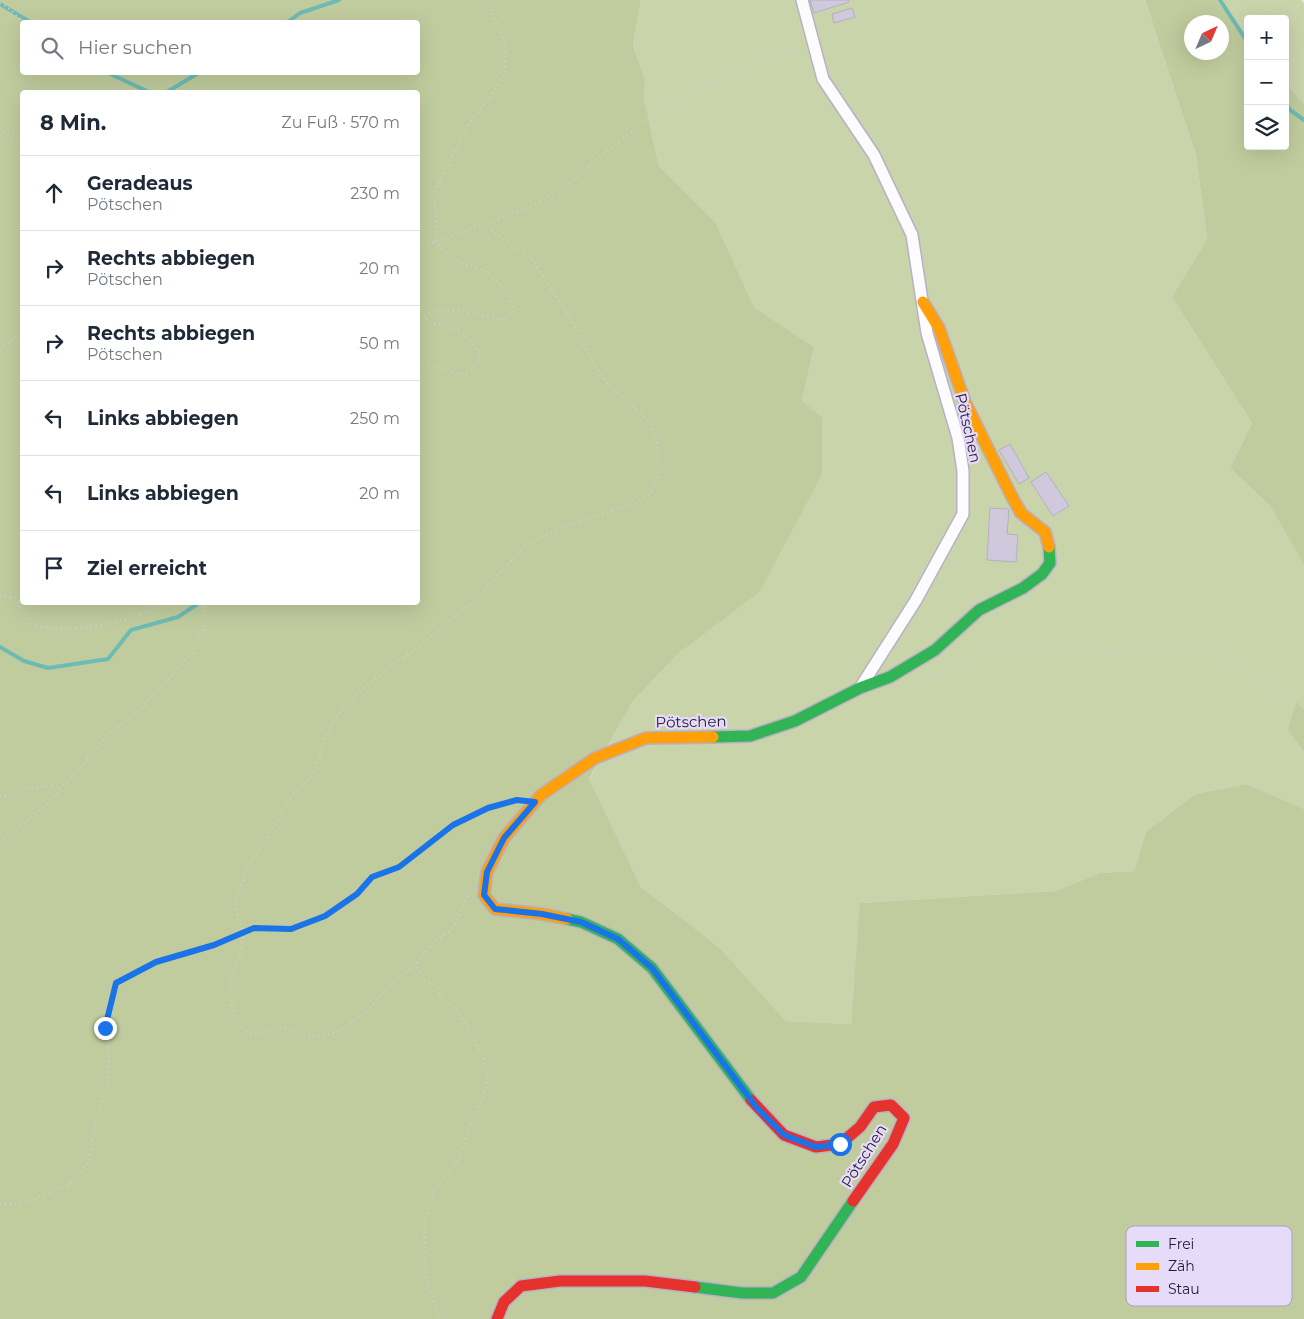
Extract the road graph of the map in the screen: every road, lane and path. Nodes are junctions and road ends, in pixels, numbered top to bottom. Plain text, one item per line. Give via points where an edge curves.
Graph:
1 (487, 0) edge
2 (802, 0) edge
3 (0, 3) edge
4 (21, 20) dead end
5 (813, 43) junction
6 (0, 128) edge
7 (20, 141) edge
8 (484, 224) junction
9 (435, 241) junction
10 (420, 247) edge
11 (923, 302) junction
12 (20, 334) edge
13 (0, 350) edge
14 (420, 365) edge
15 (0, 595) edge
16 (164, 605) edge
17 (202, 605) edge
18 (903, 683) dead end
19 (860, 688) junction
20 (1304, 714) edge
21 (61, 788) junction
22 (0, 795) edge
23 (535, 802) junction
24 (0, 842) edge
25 (473, 886) dead end
26 (244, 932) junction
27 (417, 962) junction
28 (0, 1205) edge
29 (443, 1319) edge
30 (497, 1319) edge

1 - 9 path via 506,44 504,74 470,122 434,192
2 - 5 street, Pötschen
3 - 4 path
5 - 8 path via 757,60 673,100 566,186 528,208
5 - 11 street, Pötschen via 823,79 874,155 912,235
6 - 7 path
8 - 9 path
8 - 26 path via 533,260 608,384 649,421 657,438 659,474 651,492 636,505 564,527 523,548 475,600 355,695 337,716 310,776 291,798 249,864 236,901 238,920
9 - 10 path
9 - 14 path via 449,256 484,272 496,282 507,292 514,304 514,312 502,320 470,312 436,310 427,313 424,316 428,322 466,336 478,349 480,359 476,366 462,374
11 - 19 street, Pötschen via 927,333 958,438 963,471 963,514 916,600
11 - 19 street via 939,328 966,402 1021,513 1045,532 1050,563 1042,574 1023,588 979,610 935,650 890,677
12 - 13 path
15 - 16 path via 15,598 30,621 49,629 82,628 130,618
17 - 21 path via 206,622 192,653 137,713 108,734
18 - 20 path via 920,680 1012,645 1065,648 1101,656 1154,648 1187,650 1208,646
19 - 23 street, Pötschen via 795,721 750,736 646,738 595,758 541,794
21 - 22 path via 23,788 10,798
21 - 24 path
23 - 26 path via 517,800 488,808 453,825 399,867 372,877 357,894 325,916 291,929 254,928
23 - 30 street, Pötschen via 504,838 487,872 484,895 495,909 581,922 618,939 652,968 757,1108 784,1135 816,1147 840,1144 860,1127 874,1107 891,1105 904,1118 893,1144 801,1277 773,1293 742,1293 645,1281 560,1281 521,1286 504,1302
25 - 27 path via 456,923
26 - 27 path via 231,980 230,997 244,1030 254,1034 281,1028 309,1037 331,1034 367,1011
26 - 28 path via 214,945 156,962 116,983 105,1028 108,1078 89,1162 69,1185 23,1203
27 - 29 path via 425,981 435,985 442,997 460,1014 483,1058 488,1077 460,1158 435,1190 424,1220 426,1275 437,1312

